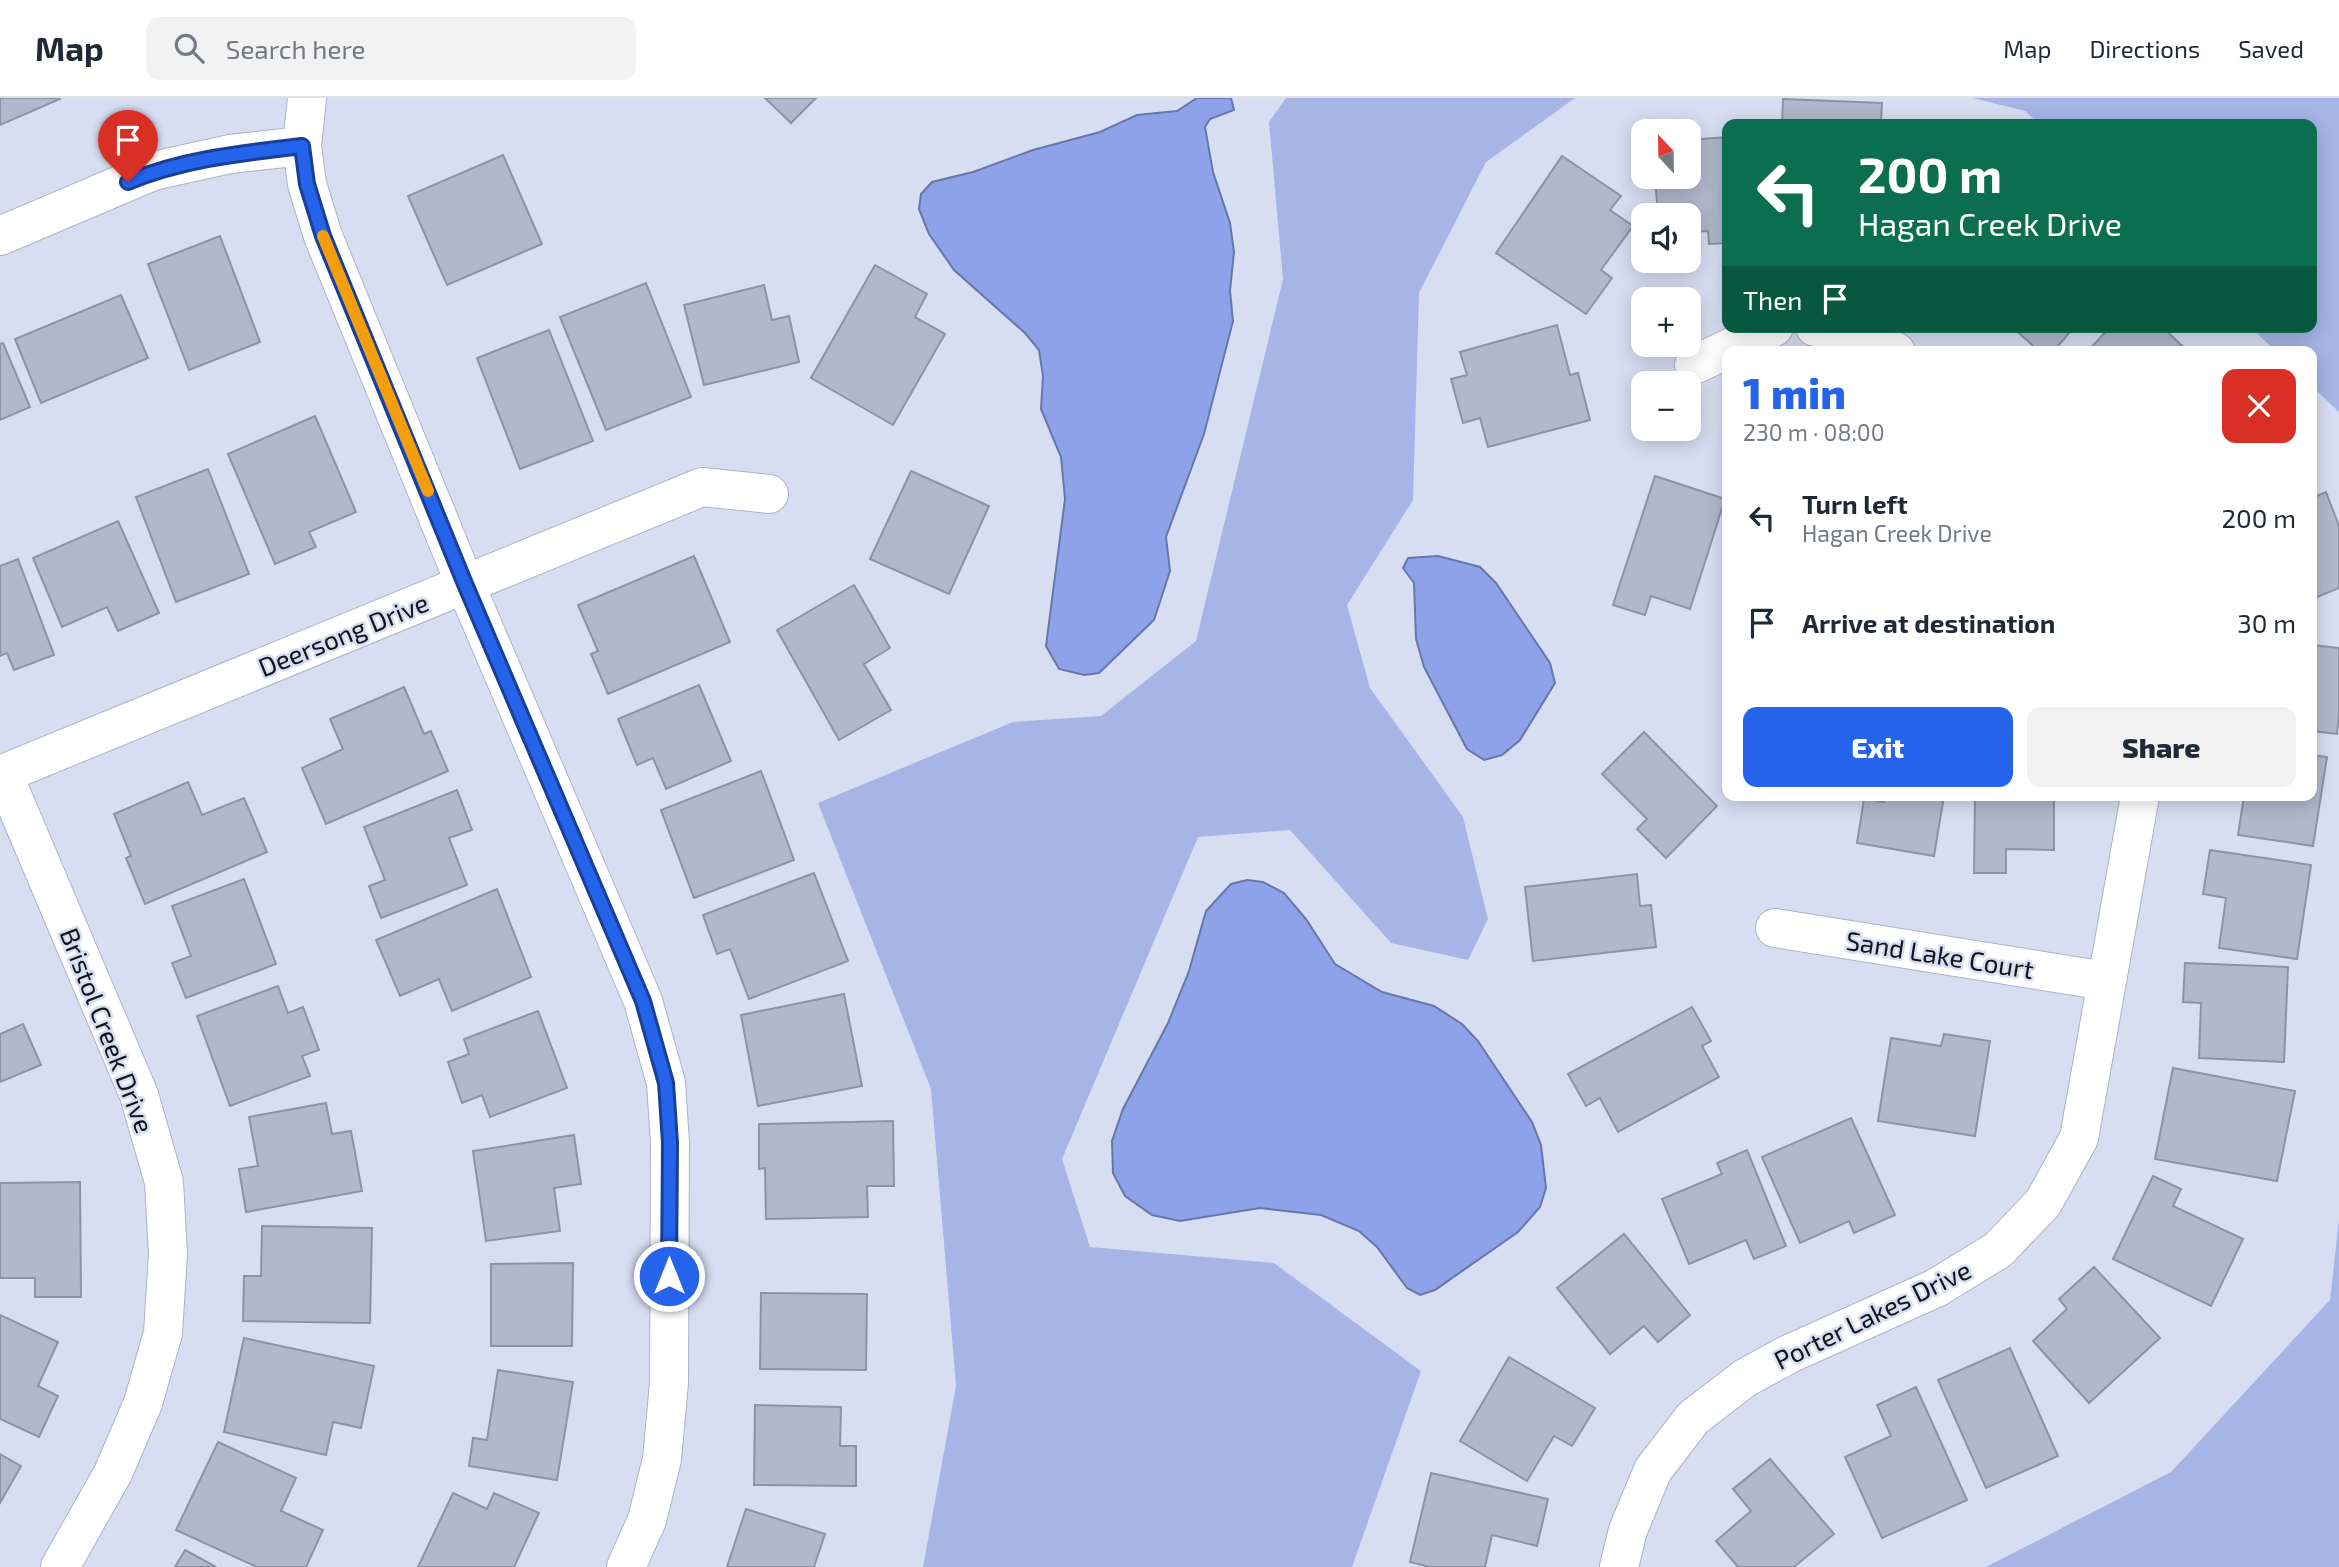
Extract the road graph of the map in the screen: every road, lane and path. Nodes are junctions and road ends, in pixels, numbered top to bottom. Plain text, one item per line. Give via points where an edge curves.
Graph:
1 (307, 98) edge
2 (302, 146) junction
3 (0, 236) edge
4 (1761, 333) edge
5 (1844, 333) edge
6 (1734, 346) edge
7 (1885, 346) edge
8 (1722, 352) edge
9 (1694, 365) dead end
10 (769, 494) dead end
11 (465, 584) junction
12 (2, 774) edge
13 (2139, 801) edge
14 (1774, 928) dead end
15 (2106, 981) junction
16 (60, 1567) edge
17 (626, 1567) edge
18 (1619, 1567) edge

1 - 2 street
2 - 3 street via 230,154 153,171
2 - 11 street via 307,184 323,236
4 - 6 street
5 - 7 street
8 - 9 street
10 - 11 street, Deersong Drive via 702,487
11 - 12 street, Deersong Drive
11 - 17 street via 643,1001 666,1083 669,1383 662,1459 647,1520
12 - 16 street, Bristol Creek Drive via 139,1096 164,1182 169,1254 163,1333 143,1403 113,1473
13 - 15 street, Porter Lakes Drive
14 - 15 street, Sand Lake Court
15 - 18 street, Porter Lakes Drive via 2079,1138 2043,1203 1998,1250 1936,1288 1745,1378 1693,1418 1653,1470 1628,1530

